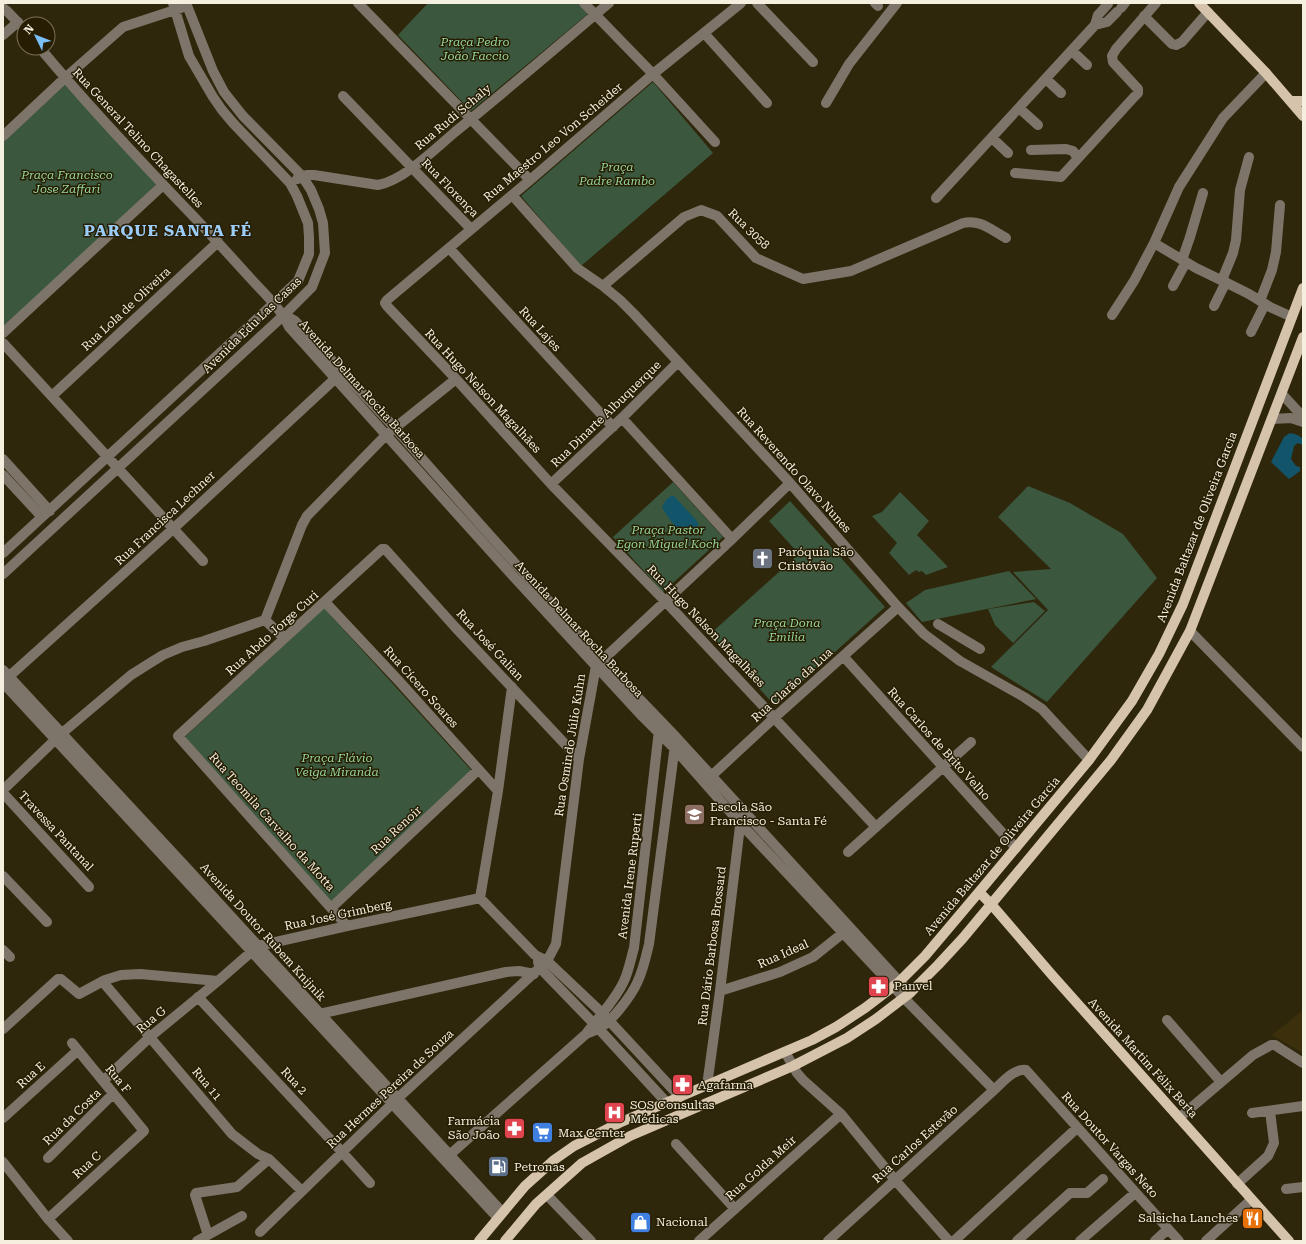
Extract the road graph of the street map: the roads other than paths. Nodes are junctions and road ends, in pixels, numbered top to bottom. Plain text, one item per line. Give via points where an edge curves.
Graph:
1 (358, 3) edge
2 (584, 3) edge
3 (609, 3) edge
4 (741, 3) edge
5 (758, 3) edge
6 (897, 3) edge
7 (1156, 3) edge
8 (1199, 3) edge
9 (1108, 4) dead end
10 (186, 5) edge
11 (174, 7) edge
12 (3, 8) edge
13 (1121, 8) edge
14 (1208, 12) junction
15 (596, 14) junction
16 (1144, 16) junction
17 (16, 21) edge
18 (1096, 25) junction
19 (16, 28) edge
20 (704, 33) junction
21 (3, 35) edge
22 (1072, 51) junction
23 (47, 56) edge
24 (813, 62) dead end
25 (1088, 65) dead end
26 (1266, 73) junction
27 (653, 74) junction
28 (65, 78) junction
29 (1046, 79) junction
30 (224, 92) junction
31 (1061, 94) dead end
32 (343, 96) dead end
33 (213, 97) junction
34 (1291, 101) junction
35 (1303, 101) edge
36 (767, 103) dead end
37 (826, 103) dead end
38 (1019, 108) junction
39 (1303, 116) edge
40 (471, 119) junction
41 (1038, 125) dead end
42 (3, 136) edge
43 (992, 138) junction
44 (715, 142) dead end
45 (1031, 150) dead end
46 (1008, 153) dead end
47 (1249, 157) dead end
48 (1078, 158) junction
49 (412, 168) junction
50 (1015, 173) dead end
51 (302, 176) junction
52 (530, 180) junction
53 (290, 183) junction
54 (163, 185) junction
55 (1203, 193) dead end
56 (512, 195) junction
57 (936, 198) dead end
58 (1280, 205) dead end
59 (471, 229) junction
60 (1006, 238) dead end
61 (218, 242) junction
62 (1154, 242) junction
63 (449, 248) junction
64 (1184, 261) junction
65 (1224, 281) junction
66 (603, 286) junction
67 (1173, 286) dead end
68 (1303, 288) edge
69 (385, 303) joint
70 (1263, 303) junction
71 (274, 304) junction
72 (1214, 306) dead end
73 (284, 315) junction
74 (1112, 315) dead end
75 (1292, 317) junction
76 (1251, 332) dead end
77 (3, 333) edge
78 (1303, 337) edge
79 (3, 343) edge
80 (678, 362) junction
81 (339, 375) junction
82 (456, 379) junction
83 (1282, 394) junction
84 (52, 396) junction
85 (1303, 417) edge
86 (622, 418) junction
87 (1272, 419) junction
88 (1303, 422) edge
89 (394, 427) junction
90 (613, 427) junction
91 (386, 434) junction
92 (108, 457) junction
93 (3, 459) edge
94 (118, 468) junction
95 (3, 475) edge
96 (790, 483) junction
97 (551, 484) junction
98 (46, 514) junction
99 (174, 528) junction
100 (732, 540) junction
101 (383, 548) joint
102 (3, 553) edge
103 (203, 561) dead end
104 (3, 574) edge
105 (325, 602) junction
106 (666, 602) junction
107 (898, 607) junction
108 (265, 620) junction
109 (938, 624) dead end
110 (1190, 631) junction
111 (284, 638) junction
112 (980, 649) dead end
113 (844, 657) junction
114 (599, 663) junction
115 (4, 678) edge
116 (512, 688) junction
117 (775, 717) junction
118 (659, 720) junction
119 (659, 733) junction
120 (58, 736) junction
121 (178, 736) joint
122 (676, 737) junction
123 (971, 742) dead end
124 (1303, 747) edge
125 (674, 748) junction
126 (579, 759) junction
127 (1088, 760) junction
128 (943, 767) junction
129 (478, 770) junction
130 (708, 780) junction
131 (3, 790) edge
132 (498, 791) junction
133 (3, 793) edge
134 (651, 807) junction
135 (666, 808) junction
136 (741, 809) junction
137 (740, 823) junction
138 (876, 827) junction
139 (1016, 848) junction
140 (848, 852) dead end
141 (3, 876) edge
142 (89, 887) dead end
143 (979, 892) junction
144 (480, 898) junction
145 (991, 904) junction
146 (331, 908) junction
147 (639, 909) junction
148 (654, 912) junction
149 (47, 922) dead end
150 (347, 926) junction
151 (847, 930) junction
152 (255, 949) junction
153 (541, 968) junction
154 (218, 981) junction
155 (103, 982) junction
156 (896, 984) junction
157 (720, 991) junction
158 (907, 996) junction
159 (198, 997) junction
160 (315, 1014) junction
161 (606, 1017) junction
162 (1167, 1020) dead end
163 (596, 1027) junction
164 (3, 1029) edge
165 (150, 1037) junction
166 (74, 1047) joint
167 (785, 1052) junction
168 (1303, 1063) edge
169 (793, 1066) junction
170 (1021, 1069) joint
171 (103, 1081) junction
172 (1221, 1082) junction
173 (707, 1086) junction
174 (994, 1090) junction
175 (113, 1094) junction
176 (680, 1097) junction
177 (395, 1101) junction
178 (667, 1103) junction
179 (1303, 1106) edge
180 (1270, 1111) junction
181 (1252, 1113) dead end
182 (841, 1114) junction
183 (3, 1118) edge
184 (1179, 1118) junction
185 (1077, 1128) junction
186 (144, 1131) joint
187 (676, 1144) dead end
188 (342, 1152) junction
189 (447, 1157) junction
190 (48, 1158) dead end
191 (269, 1159) junction
192 (3, 1162) edge
193 (1103, 1179) dead end
194 (894, 1180) junction
195 (370, 1183) dead end
196 (1237, 1184) junction
197 (1303, 1187) edge
198 (1286, 1189) dead end
199 (302, 1191) junction
200 (1135, 1193) junction
201 (547, 1195) junction
202 (1251, 1200) junction
203 (734, 1209) junction
204 (500, 1215) junction
205 (242, 1216) dead end
206 (48, 1219) junction
207 (1168, 1229) junction
208 (260, 1232) dead end
209 (208, 1235) junction
210 (62, 1239) edge
211 (197, 1241) edge
212 (479, 1241) edge
213 (505, 1241) edge
214 (591, 1241) edge
215 (699, 1241) edge
216 (828, 1241) edge
217 (949, 1241) edge
218 (954, 1241) edge
219 (1017, 1241) edge
220 (1080, 1241) edge
221 (1155, 1241) edge
222 (1179, 1241) edge
223 (1206, 1241) edge
224 (1289, 1241) edge

1 - 40 street
2 - 15 street
3 - 15 street, Rua Rudi Schaly
4 - 20 street, Rua Maestro Leo Von Scheider
5 - 24 street
6 - 37 street via 848,64
7 - 16 street
8 - 14 main road
9 - 18 street via 1098,15
10 - 11 street
10 - 30 street, Avenida Edu Las Casas via 212,71
11 - 28 street via 123,27
11 - 33 street, Avenida Edu Las Casas via 189,56
12 - 17 street
13 - 18 street via 1107,22
14 - 16 street via 1182,42 1176,45
14 - 26 main road
15 - 27 street
15 - 40 street, Rua Rudi Schaly
16 - 48 street via 1112,56 1113,62 1138,89 1138,93
18 - 22 street
19 - 21 street
20 - 27 street, Rua Maestro Leo Von Scheider
20 - 36 street
22 - 25 street
22 - 29 street
23 - 28 street, Rua General Telino Chagastelles
26 - 34 main road
26 - 62 street via 1223,118 1179,187
27 - 44 street
27 - 52 street, Rua Maestro Leo Von Scheider
28 - 42 street
28 - 54 street, Rua General Telino Chagastelles
29 - 31 street
29 - 38 street
30 - 33 street
30 - 51 street, Avenida Edu Las Casas via 243,116
32 - 49 street, Rua Florença
33 - 53 street, Avenida Edu Las Casas via 233,124
34 - 35 main road
34 - 39 main road
38 - 41 street
38 - 43 street
40 - 49 street, Rua Rudi Schaly
40 - 52 street
43 - 46 street
43 - 57 street
45 - 48 street via 1066,149 1073,151
47 - 65 street via 1240,190 1236,240
48 - 50 street via 1061,177
49 - 51 street, Rua Rudi Schaly via 394,180 378,185 314,175
49 - 59 street, Rua Florença
51 - 53 street
51 - 73 street, Avenida Edu Las Casas via 319,209 323,223 325,253 312,287
52 - 56 street, Rua Maestro Leo Von Scheider
53 - 71 street, Avenida Edu Las Casas via 308,223 310,254 298,281
54 - 61 street, Rua General Telino Chagastelles
54 - 77 street
55 - 64 street
56 - 59 street, Rua Maestro Leo Von Scheider
56 - 66 street, Rua Reverendo Olavo Nunes via 577,268
58 - 70 street via 1276,252
59 - 63 street, Rua Maestro Leo Von Scheider
60 - 66 street, Rua 3058 via 980,223 971,221 851,271 803,279 756,258 717,216 701,210 684,217
61 - 71 street, Rua General Telino Chagastelles
61 - 84 street, Rua Lola de Oliveira
62 - 64 street
62 - 74 street via 1134,282
63 - 69 street, Rua Maestro Leo Von Scheider
63 - 90 street, Rua Lajes
64 - 65 street
64 - 67 street
65 - 70 street
65 - 72 street
66 - 80 street, Rua Reverendo Olavo Nunes via 634,314
68 - 75 main road, Avenida Baltazar de Oliveira Garcia
69 - 82 street, Rua Hugo Nelson Magalhães
70 - 75 street
70 - 76 street
71 - 73 street, Rua General Telino Chagastelles
71 - 92 street, Avenida Edu Las Casas
73 - 81 street, Avenida Delmar Rocha Barbosa via 289,327
73 - 94 street, Avenida Edu Las Casas
75 - 127 main road, Avenida Baltazar de Oliveira Garcia via 1183,604 1159,654 1132,701
78 - 83 main road
79 - 84 street
80 - 86 street, Rua Dinarte Albuquerque
80 - 96 street, Rua Reverendo Olavo Nunes
81 - 89 street, Avenida Delmar Rocha Barbosa
81 - 91 street, Avenida Delmar Rocha Barbosa
81 - 99 street, Rua Francisca Lechner
82 - 89 street
82 - 97 street, Rua Hugo Nelson Magalhães
83 - 85 street
83 - 87 main road
84 - 92 street
86 - 90 street, Rua Dinarte Albuquerque
86 - 100 street
87 - 88 street via 1292,418
87 - 110 main road
89 - 91 street
89 - 114 street, Avenida Delmar Rocha Barbosa
90 - 97 street, Rua Dinarte Albuquerque
91 - 108 street via 307,516
91 - 114 street, Avenida Delmar Rocha Barbosa via 512,575
92 - 94 street
92 - 98 street, Avenida Edu Las Casas
93 - 98 street
94 - 99 street
94 - 104 street, Avenida Edu Las Casas
95 - 98 street
96 - 100 street
96 - 107 street, Rua Reverendo Olavo Nunes
97 - 106 street, Rua Hugo Nelson Magalhães
98 - 102 street, Avenida Edu Las Casas
99 - 103 street
99 - 115 street, Rua Francisca Lechner
100 - 106 street
101 - 105 street, Rua Abdo Jorge Curi
101 - 116 street, Rua José Galian
105 - 111 street, Rua Abdo Jorge Curi
105 - 129 street, Rua Cícero Soares
106 - 114 street
106 - 117 street, Rua Hugo Nelson Magalhães
107 - 113 street, Rua Clarão da Lua
107 - 127 street, Rua Reverendo Olavo Nunes via 924,634 960,662 1042,709
108 - 111 street
108 - 120 street via 163,655 131,675
109 - 112 street
110 - 124 street
110 - 145 main road via 1147,710 1112,760
111 - 121 street, Rua Abdo Jorge Curi
113 - 117 street, Rua Clarão da Lua
113 - 128 street, Rua Carlos de Brito Velho
114 - 118 street, Avenida Delmar Rocha Barbosa
114 - 119 street, Avenida Delmar Rocha Barbosa
114 - 126 street, Rua Osmindo Júlio Kuhn
115 - 120 street, Avenida Doutor Rubem Knijnik
116 - 126 street, Rua José Galian
116 - 132 street
117 - 130 street, Rua Clarão da Lua
117 - 138 street, Rua Hugo Nelson Magalhães
118 - 119 street, Avenida Irene Ruperti
118 - 122 street, Avenida Delmar Rocha Barbosa
119 - 125 street, Avenida Delmar Rocha Barbosa
119 - 134 street, Avenida Irene Ruperti
120 - 131 street
120 - 152 street, Avenida Doutor Rubem Knijnik
121 - 146 street, Rua Teomila Carvalho da Motta
122 - 125 street, Avenida Irene Ruperti
122 - 130 street, Avenida Delmar Rocha Barbosa
123 - 128 street
125 - 130 street, Avenida Delmar Rocha Barbosa
125 - 135 street, Avenida Irene Ruperti
126 - 153 street, Rua Osmindo Júlio Kuhn via 556,944
127 - 139 main road, Avenida Baltazar de Oliveira Garcia
128 - 138 street
128 - 139 street, Rua Carlos de Brito Velho
129 - 132 street, Rua Cícero Soares
129 - 146 street, Rua Renoir
130 - 136 street, Avenida Delmar Rocha Barbosa
130 - 137 street, Avenida Delmar Rocha Barbosa
132 - 144 street
133 - 142 street, Travessa Pantanal
134 - 135 street
134 - 147 street, Avenida Irene Ruperti
135 - 148 street, Avenida Irene Ruperti
136 - 137 street, Rua Dário Barbosa Brossard
136 - 151 street, Avenida Delmar Rocha Barbosa
137 - 151 street, Avenida Delmar Rocha Barbosa
137 - 157 street, Rua Dário Barbosa Brossard
138 - 140 street
139 - 143 main road, Avenida Baltazar de Oliveira Garcia
141 - 149 street
143 - 145 main road, Avenida Martim Félix Berta
143 - 156 main road, Avenida Baltazar de Oliveira Garcia via 925,956
144 - 150 street, Rua José Grimberg
144 - 153 street via 536,955
145 - 158 main road
145 - 184 main road, Avenida Martim Félix Berta
146 - 150 street, Rua Teomila Carvalho da Motta
147 - 148 street
147 - 161 street, Avenida Irene Ruperti via 634,948 624,980
148 - 161 street, Avenida Irene Ruperti via 649,944 638,982 632,994
150 - 152 street, Rua José Grimberg
151 - 156 street, Avenida Delmar Rocha Barbosa
151 - 157 street, Rua Ideal via 813,957 780,972
152 - 154 street, Rua José Grimberg
152 - 160 street, Avenida Doutor Rubem Knijnik
153 - 160 street via 506,972
153 - 161 street
153 - 163 street
153 - 177 street, Rua Hermes Pereira de Souza
154 - 155 street via 140,974 121,975
154 - 159 street, Rua G
155 - 164 street via 79,994 61,979 56,980
155 - 165 street, Rua 11
156 - 158 street, Avenida Delmar Rocha Barbosa
156 - 167 main road, Avenida Baltazar de Oliveira Garcia via 836,1027
157 - 173 street, Rua Dário Barbosa Brossard
158 - 169 main road via 847,1038
158 - 174 street, Avenida Delmar Rocha Barbosa
159 - 165 street, Rua G
159 - 188 street, Rua 2
160 - 177 street, Avenida Doutor Rubem Knijnik
161 - 163 street, Avenida Irene Ruperti
161 - 176 street
162 - 172 street
163 - 178 street
163 - 189 street, Avenida Irene Ruperti
165 - 171 street, Rua G
165 - 191 street, Rua 11 via 232,1134 258,1154
166 - 171 street, Rua F
166 - 183 street, Rua E
167 - 169 street
167 - 173 main road, Avenida Baltazar de Oliveira Garcia
168 - 172 street via 1271,1045 1253,1054
169 - 182 street via 804,1080
169 - 201 main road via 630,1136 582,1163
170 - 174 street, Rua Carlos Estevão
170 - 185 street, Rua Doutor Vargas Neto via 1026,1070
171 - 175 street, Rua F
172 - 184 street
173 - 176 main road, Avenida Baltazar de Oliveira Garcia
174 - 194 street, Rua Carlos Estevão
175 - 186 street, Rua F
175 - 190 street, Rua da Costa
176 - 178 main road, Avenida Baltazar de Oliveira Garcia
177 - 188 street, Rua Hermes Pereira de Souza
177 - 189 street, Avenida Doutor Rubem Knijnik
178 - 204 main road, Avenida Baltazar de Oliveira Garcia via 574,1146 525,1186
179 - 180 street
180 - 181 street
180 - 196 street via 1274,1143 1268,1156
182 - 194 street
182 - 203 street, Rua Golda Meir
184 - 196 main road, Avenida Martim Félix Berta
185 - 200 street, Rua Doutor Vargas Neto
185 - 218 street
186 - 206 street, Rua C
187 - 203 street
188 - 195 street, Rua 2
188 - 199 street, Rua Hermes Pereira de Souza
189 - 204 street, Avenida Doutor Rubem Knijnik
191 - 199 street, Rua 11
191 - 209 street via 237,1187 196,1193
192 - 206 street
193 - 219 street via 1087,1193 1070,1193
194 - 216 street, Rua Carlos Estevão
194 - 217 street
196 - 202 main road, Avenida Martim Félix Berta
197 - 198 street
199 - 208 street, Rua Hermes Pereira de Souza
200 - 207 street, Rua Doutor Vargas Neto
200 - 220 street
201 - 213 main road via 536,1204
201 - 214 street
202 - 223 street
202 - 224 main road, Avenida Martim Félix Berta
203 - 215 street, Rua Golda Meir
204 - 212 main road, Avenida Baltazar de Oliveira Garcia
205 - 209 street
206 - 210 street
207 - 221 street
207 - 222 street, Rua Doutor Vargas Neto
209 - 211 street

